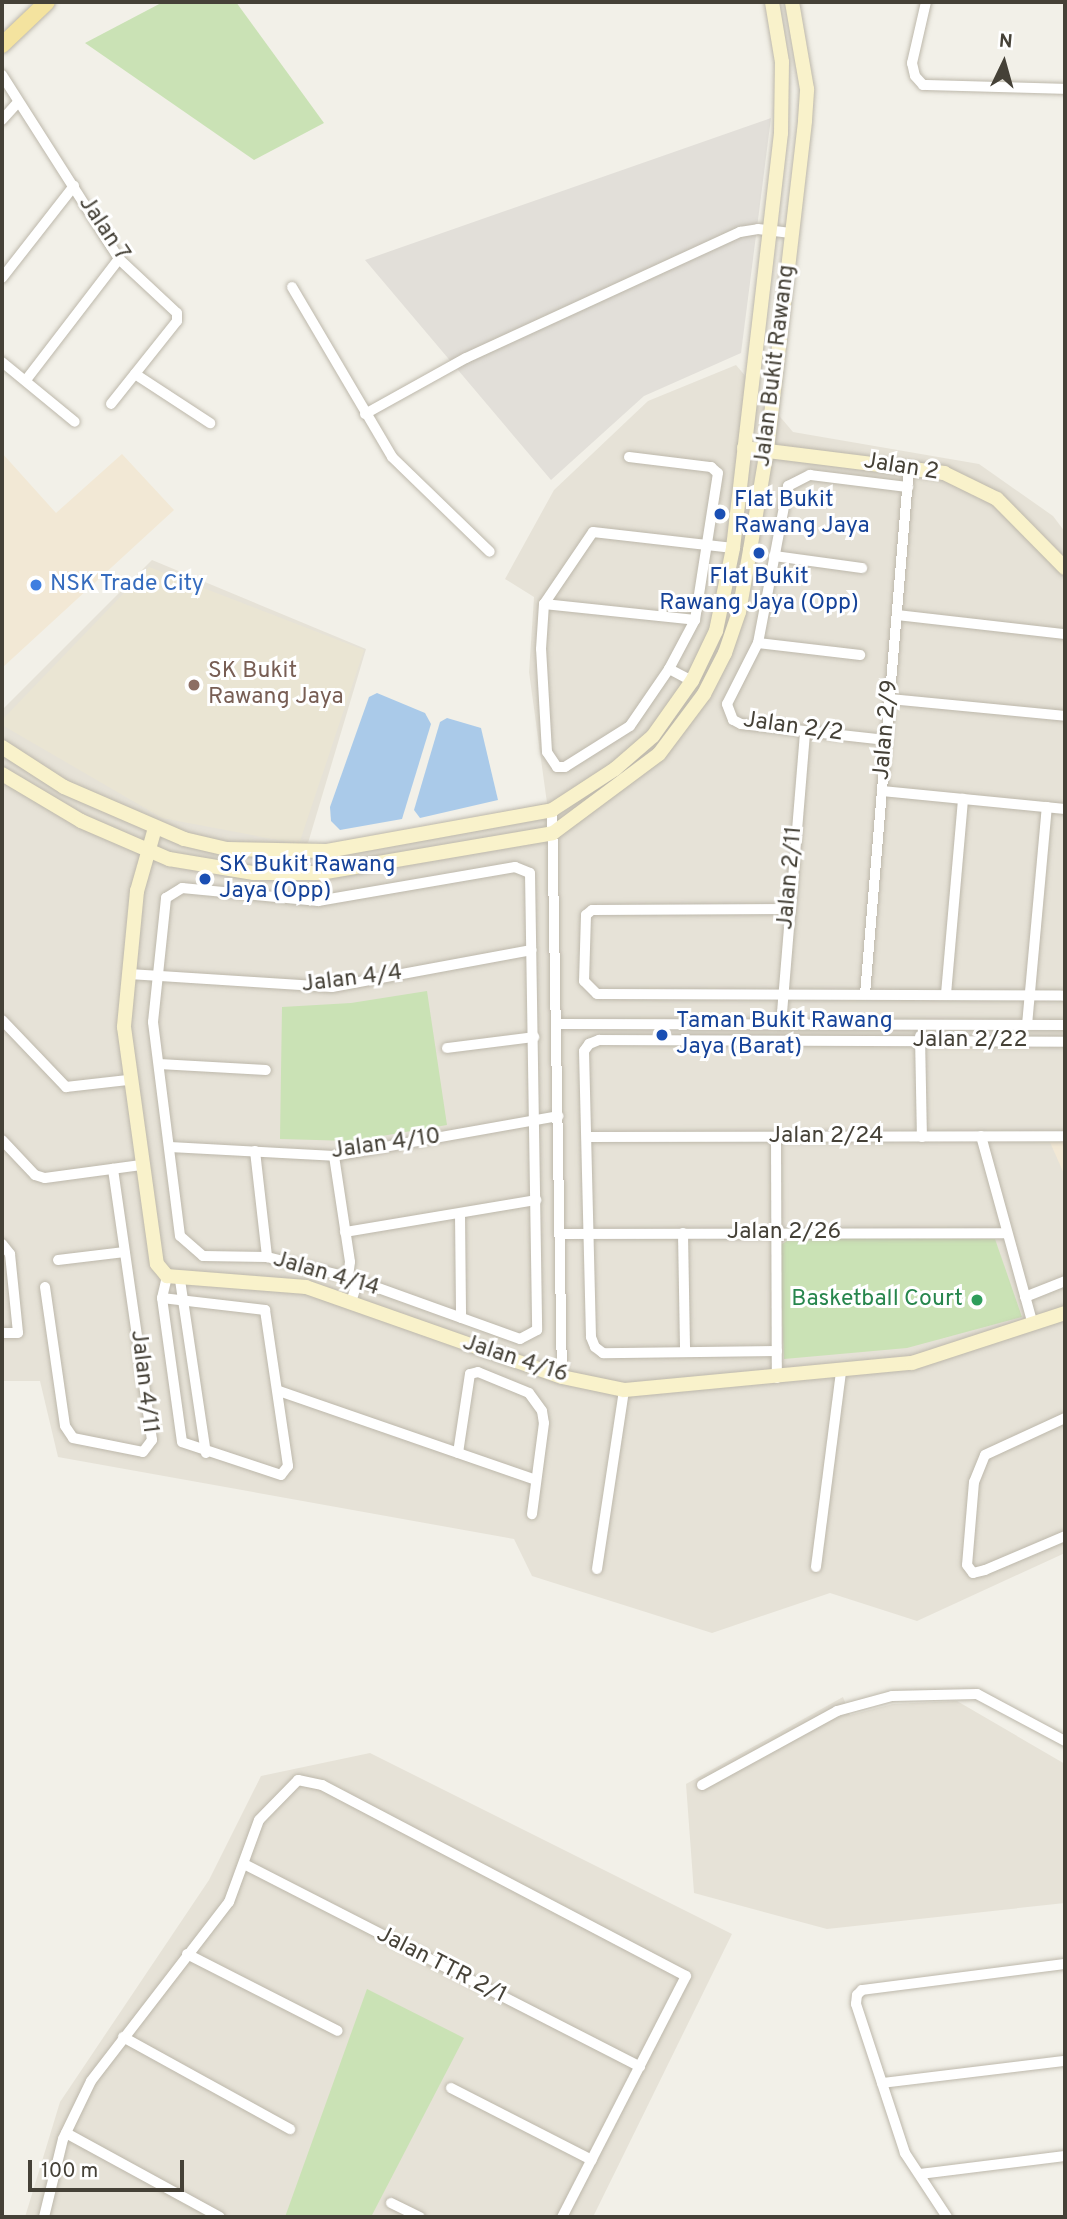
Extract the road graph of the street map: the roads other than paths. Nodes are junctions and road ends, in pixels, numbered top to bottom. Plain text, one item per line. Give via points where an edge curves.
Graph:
1 (47, 2) edge
2 (772, 2) edge
3 (792, 2) edge
4 (926, 2) edge
5 (2, 46) edge
6 (2, 75) edge
7 (1065, 89) edge
8 (19, 102) junction
9 (2, 120) edge
10 (805, 120) junction
11 (780, 133) junction
12 (74, 186) junction
13 (769, 230) junction
14 (793, 233) junction
15 (119, 259) junction
16 (2, 278) edge
17 (292, 287) dead end
18 (2, 362) edge
19 (135, 374) junction
20 (26, 380) junction
21 (111, 404) dead end
22 (365, 414) junction
23 (75, 422) dead end
24 (210, 424) dead end
25 (744, 447) junction
26 (767, 450) junction
27 (629, 457) dead end
28 (909, 467) junction
29 (908, 486) junction
30 (709, 544) junction
31 (733, 548) junction
32 (490, 552) dead end
33 (774, 556) junction
34 (862, 568) dead end
35 (1065, 568) edge
36 (544, 604) junction
37 (897, 615) junction
38 (695, 620) junction
39 (1065, 634) edge
40 (758, 643) junction
41 (860, 655) dead end
42 (669, 669) junction
43 (692, 681) junction
44 (890, 699) junction
45 (1065, 716) edge
46 (805, 732) junction
47 (886, 740) junction
48 (2, 747) edge
49 (2, 774) edge
50 (882, 791) junction
51 (963, 799) junction
52 (1047, 807) junction
53 (1065, 808) edge
54 (552, 810) junction
55 (155, 828) junction
56 (553, 833) junction
57 (146, 851) junction
58 (788, 909) junction
59 (532, 950) junction
60 (129, 974) junction
61 (157, 976) junction
62 (782, 994) junction
63 (865, 994) junction
64 (946, 994) junction
65 (1028, 995) junction
66 (1065, 996) edge
67 (2, 1020) edge
68 (556, 1024) junction
69 (781, 1025) junction
70 (920, 1025) junction
71 (1027, 1025) junction
72 (1065, 1026) edge
73 (534, 1037) junction
74 (920, 1041) junction
75 (1065, 1042) edge
76 (447, 1048) dead end
77 (159, 1064) junction
78 (266, 1070) dead end
79 (128, 1080) junction
80 (558, 1116) junction
81 (535, 1120) junction
82 (922, 1136) junction
83 (981, 1136) junction
84 (1065, 1136) edge
85 (587, 1137) junction
86 (776, 1137) junction
87 (2, 1140) edge
88 (170, 1147) junction
89 (255, 1151) junction
90 (334, 1156) junction
91 (141, 1165) junction
92 (113, 1169) junction
93 (536, 1200) junction
94 (460, 1214) junction
95 (345, 1232) junction
96 (683, 1233) junction
97 (776, 1233) junction
98 (1007, 1233) junction
99 (560, 1234) junction
100 (589, 1234) junction
101 (2, 1244) edge
102 (125, 1252) junction
103 (267, 1257) junction
104 (58, 1260) dead end
105 (174, 1278) junction
106 (353, 1279) junction
107 (1065, 1282) edge
108 (46, 1287) dead end
109 (1025, 1297) junction
110 (162, 1298) junction
111 (182, 1300) junction
112 (351, 1302) junction
113 (1065, 1313) edge
114 (461, 1318) junction
115 (1033, 1325) junction
116 (2, 1333) edge
117 (777, 1351) junction
118 (685, 1352) junction
119 (841, 1371) junction
120 (562, 1377) junction
121 (777, 1378) junction
122 (624, 1390) junction
123 (279, 1391) junction
124 (1065, 1418) edge
125 (206, 1453) junction
126 (457, 1453) junction
127 (536, 1480) junction
128 (532, 1514) dead end
129 (1065, 1535) edge
130 (816, 1567) dead end
131 (597, 1569) dead end
132 (1065, 1741) edge
133 (702, 1785) dead end
134 (244, 1864) junction
135 (187, 1954) junction
136 (1065, 1964) edge
137 (338, 2031) dead end
138 (123, 2037) junction
139 (1065, 2062) edge
140 (639, 2067) junction
141 (881, 2083) junction
142 (451, 2088) dead end
143 (290, 2129) dead end
144 (66, 2133) junction
145 (1065, 2156) edge
146 (592, 2160) junction
147 (920, 2174) junction
148 (391, 2203) dead end
149 (44, 2217) edge
150 (220, 2217) edge
151 (420, 2217) edge
152 (562, 2217) edge
153 (947, 2217) edge

1 - 5 main road
2 - 11 street, Jalan Bukit Rawang via 782,62
3 - 10 street, Jalan Bukit Rawang via 807,89
4 - 7 street via 912,63 923,85
6 - 8 street, Jalan 7
8 - 9 street
8 - 12 street, Jalan 7
10 - 11 street via 791,121
10 - 14 street, Jalan Bukit Rawang
11 - 13 street, Jalan Bukit Rawang
12 - 15 street, Jalan 7
12 - 16 street
13 - 14 street
13 - 22 street via 740,232 466,358
13 - 25 street, Jalan Bukit Rawang
14 - 26 street, Jalan Bukit Rawang
15 - 19 street, Jalan 7 via 177,313 177,321
15 - 20 street
17 - 22 street
18 - 20 street
19 - 21 street, Jalan 7
19 - 24 street
20 - 23 street
22 - 32 street via 392,457
25 - 26 street, Jalan 2
25 - 31 street, Jalan Bukit Rawang
26 - 28 street, Jalan 2
26 - 56 street, Jalan Bukit Rawang via 739,612 704,694 659,754
27 - 30 street via 716,470
28 - 29 street, Jalan 2/9
28 - 35 street, Jalan 2 via 944,473 997,499
29 - 33 street, Jalan 2/2 via 810,475 799,478 783,496
29 - 37 street, Jalan 2/9
30 - 31 street
30 - 36 street via 593,532
30 - 38 street
31 - 43 street, Jalan Bukit Rawang via 716,631
33 - 34 street
33 - 40 street, Jalan 2/2
36 - 38 street
36 - 42 street via 541,649 547,752 557,767 565,767 630,726
37 - 39 street
37 - 44 street, Jalan 2/9
38 - 42 street
40 - 41 street
40 - 46 street, Jalan 2/2 via 729,696 728,714 741,724
42 - 43 street
43 - 54 street, Jalan Bukit Rawang via 653,736 615,769
44 - 45 street
44 - 47 street, Jalan 2/9
46 - 47 street, Jalan 2/2
46 - 58 street, Jalan 2/11
47 - 50 street, Jalan 2/9
48 - 55 street, Jalan Bukit Rawang via 64,787
49 - 57 street, Jalan Bukit Rawang via 47,804
50 - 51 street
50 - 63 street, Jalan 2/9
51 - 52 street
51 - 64 street
52 - 53 street
52 - 65 street
54 - 55 street, Jalan Bukit Rawang via 327,851 226,849
54 - 56 street
55 - 57 street
56 - 57 street, Jalan Bukit Rawang via 320,873 254,873 196,865
56 - 68 street
57 - 60 street
58 - 62 street, Jalan 2/11
58 - 62 street via 592,910 586,915 584,981 597,994
59 - 61 street, Jalan 4/4 via 332,987
59 - 61 street via 530,873 515,867 318,901 182,887 166,898
59 - 73 street
60 - 61 street, Jalan 4/4
60 - 79 street via 124,1027
61 - 77 street via 153,1022
62 - 63 street
62 - 69 street, Jalan 2/11
63 - 64 street
64 - 65 street
65 - 66 street
65 - 71 street
67 - 79 street via 66,1087
68 - 69 street
68 - 80 street
69 - 70 street
70 - 71 street
70 - 74 street
71 - 72 street
73 - 76 street
73 - 81 street
74 - 75 street, Jalan 2/22
74 - 82 street
74 - 85 street, Jalan 2/22 via 599,1040 584,1051
77 - 78 street
77 - 88 street
79 - 91 street
80 - 81 street, Jalan 4/10
80 - 99 street
81 - 90 street, Jalan 4/10
81 - 93 street
82 - 83 street, Jalan 2/24
82 - 86 street, Jalan 2/24
83 - 84 street, Jalan 2/24
83 - 98 street
85 - 86 street, Jalan 2/24
85 - 100 street
86 - 97 street
87 - 92 street via 35,1175 45,1178
88 - 89 street, Jalan 4/10
88 - 103 street, Jalan 4/14 via 180,1236 202,1256
89 - 90 street, Jalan 4/10
89 - 103 street
90 - 95 street
91 - 92 street
91 - 105 street via 157,1264
92 - 102 street, Jalan 4/11
93 - 94 street
93 - 114 street, Jalan 4/14 via 537,1330 520,1339
94 - 95 street
94 - 114 street
95 - 106 street
96 - 97 street, Jalan 2/26
96 - 100 street, Jalan 2/26
96 - 118 street
97 - 98 street, Jalan 2/26
97 - 117 street
98 - 109 street
99 - 100 street, Jalan 2/26
99 - 120 street
100 - 118 street via 595,1347 603,1353
101 - 116 street via 10,1254 18,1333
102 - 104 street
102 - 108 street, Jalan 4/11 via 152,1440 143,1452 73,1438 65,1426
103 - 106 street, Jalan 4/14
105 - 110 street
105 - 111 street
105 - 112 street, Jalan 4/16 via 306,1287
106 - 112 street
106 - 114 street, Jalan 4/14
107 - 109 street
109 - 115 street
110 - 111 street
110 - 125 street via 182,1442
111 - 123 street via 264,1308
111 - 125 street
112 - 120 street, Jalan 4/16
113 - 115 street, Jalan 4/16
115 - 119 street, Jalan 4/16 via 912,1363
117 - 118 street
117 - 121 street
119 - 121 street, Jalan 4/16
119 - 130 street
120 - 122 street, Jalan 4/16
121 - 122 street, Jalan 4/16
122 - 131 street
123 - 125 street via 288,1466 281,1475
123 - 126 street
124 - 129 street via 985,1455 974,1482 966,1552 973,1573
126 - 127 street
126 - 127 street via 466,1381 478,1372 529,1393 542,1411
127 - 128 street
132 - 133 street via 977,1694 892,1696 837,1711
134 - 135 street via 229,1902
134 - 140 street, Jalan TTR 2/1
134 - 140 street via 259,1820 291,1783 306,1780 321,1785 686,1976
135 - 137 street
135 - 138 street
136 - 141 street via 862,1990 856,2004
138 - 143 street
138 - 144 street via 91,2081
139 - 141 street
140 - 146 street
141 - 147 street via 905,2153
142 - 146 street
144 - 149 street
144 - 150 street
145 - 147 street
146 - 152 street
147 - 153 street
148 - 151 street

